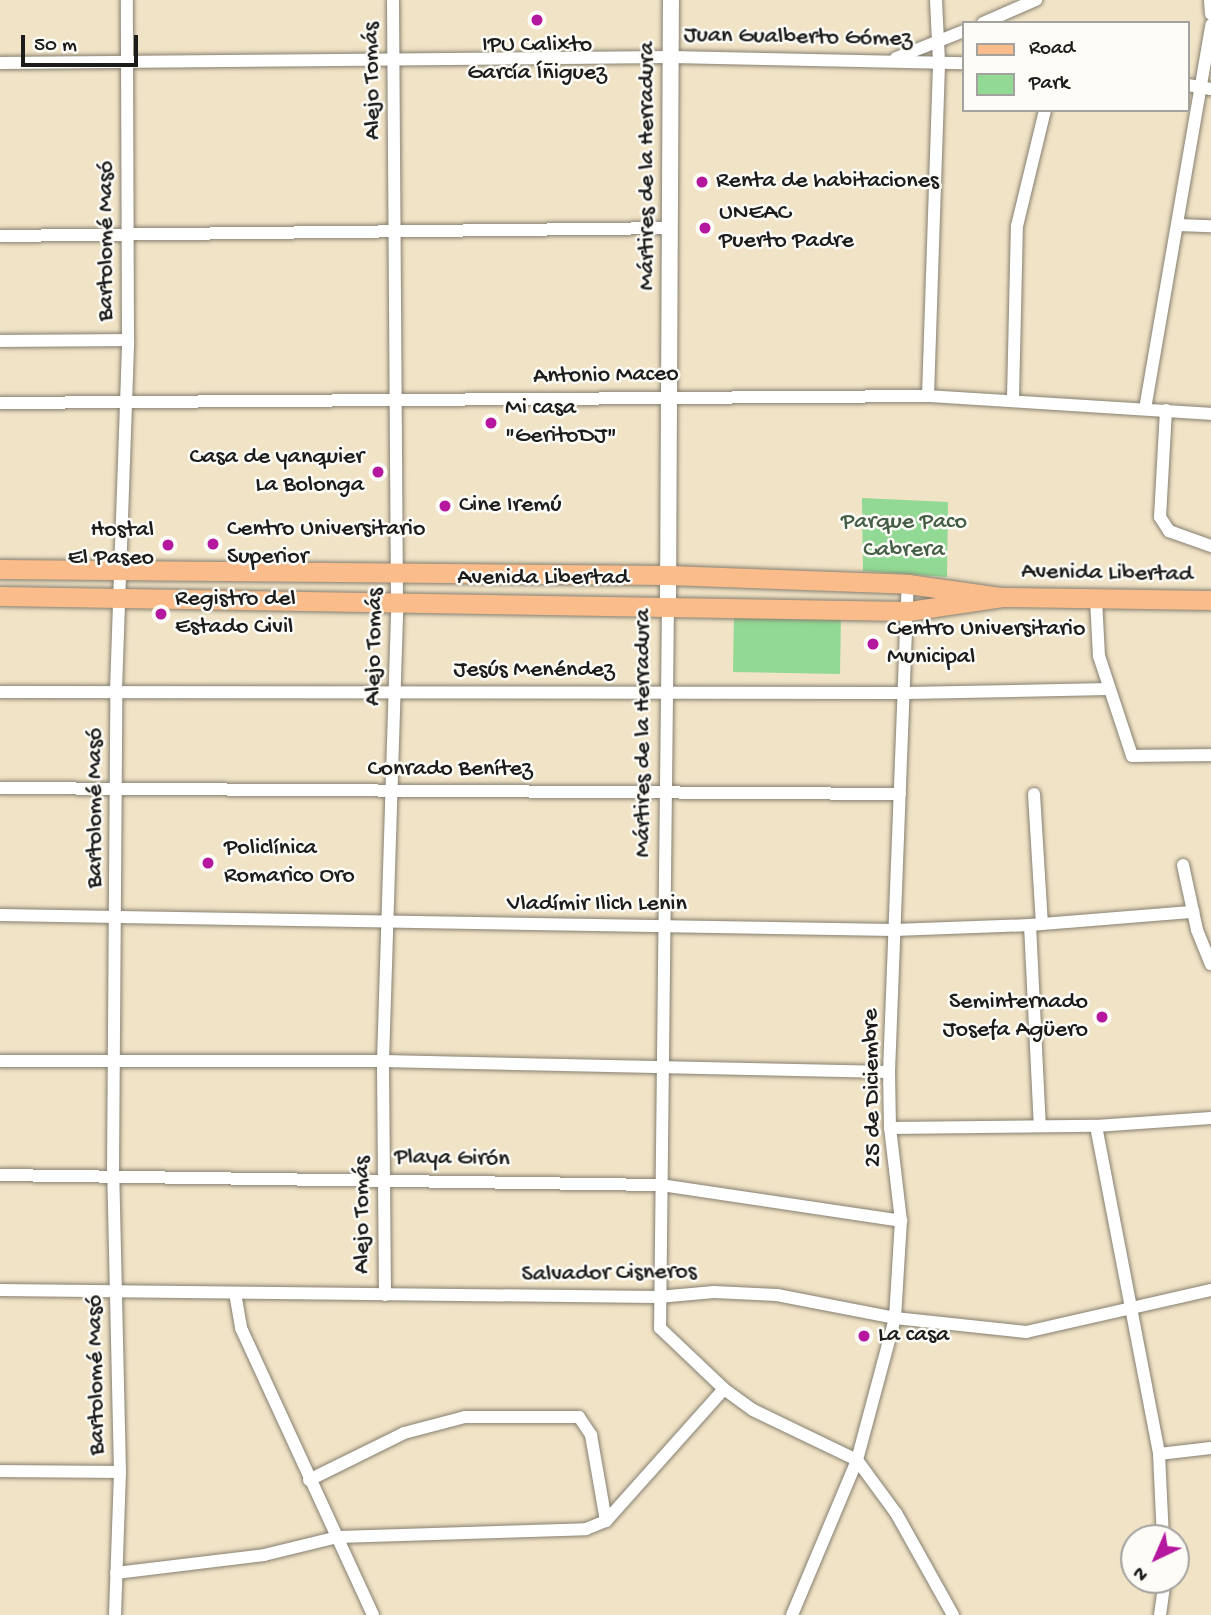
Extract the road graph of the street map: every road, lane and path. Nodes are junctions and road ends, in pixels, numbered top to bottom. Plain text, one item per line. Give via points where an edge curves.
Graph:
1 (127, 0) edge
2 (393, 0) edge
3 (671, 0) edge
4 (936, 0) edge
5 (1036, 0) edge
6 (1210, 0) edge
7 (1211, 14) edge
8 (988, 21) edge
9 (1211, 25) edge
10 (962, 32) edge
11 (937, 44) junction
12 (671, 57) junction
13 (394, 59) junction
14 (889, 60) junction
15 (0, 62) edge
16 (127, 62) junction
17 (939, 62) junction
18 (962, 63) edge
19 (1207, 88) edge
20 (1045, 112) edge
21 (1178, 225) junction
22 (1211, 226) edge
23 (670, 228) junction
24 (396, 229) junction
25 (129, 232) junction
26 (0, 236) edge
27 (128, 340) junction
28 (0, 341) edge
29 (669, 396) junction
30 (928, 396) junction
31 (1013, 398) junction
32 (396, 400) junction
33 (0, 403) edge
34 (126, 403) junction
35 (1145, 409) junction
36 (1166, 410) junction
37 (1211, 414) edge
38 (1211, 546) edge
39 (0, 569) edge
40 (122, 571) junction
41 (397, 574) junction
42 (668, 575) junction
43 (908, 584) junction
44 (0, 596) edge
45 (1002, 597) junction
46 (1096, 599) junction
47 (121, 600) junction
48 (1211, 600) edge
49 (397, 603) junction
50 (668, 604) junction
51 (908, 611) junction
52 (117, 690) junction
53 (1109, 690) junction
54 (0, 692) edge
55 (396, 692) junction
56 (667, 692) junction
57 (906, 694) junction
58 (1211, 755) edge
59 (0, 788) edge
60 (116, 788) junction
61 (667, 789) junction
62 (394, 792) junction
63 (900, 794) junction
64 (1034, 794) dead end
65 (1182, 865) dead end
66 (1193, 912) junction
67 (0, 915) edge
68 (117, 916) junction
69 (1036, 924) junction
70 (387, 925) junction
71 (664, 927) junction
72 (894, 930) junction
73 (1208, 950) edge
74 (1211, 964) edge
75 (114, 1060) junction
76 (0, 1061) edge
77 (383, 1061) junction
78 (666, 1065) junction
79 (889, 1072) junction
80 (1211, 1118) edge
81 (1096, 1125) junction
82 (1040, 1126) junction
83 (890, 1128) junction
84 (113, 1174) junction
85 (0, 1175) edge
86 (383, 1178) junction
87 (661, 1185) junction
88 (901, 1220) junction
89 (0, 1290) edge
90 (1211, 1290) edge
91 (117, 1291) junction
92 (235, 1293) junction
93 (384, 1295) junction
94 (658, 1297) junction
95 (1133, 1308) junction
96 (895, 1318) junction
97 (724, 1389) junction
98 (1211, 1448) edge
99 (1159, 1454) junction
100 (857, 1460) junction
101 (0, 1471) edge
102 (120, 1472) junction
103 (309, 1480) junction
104 (606, 1521) junction
105 (1162, 1524) edge
106 (338, 1537) junction
107 (116, 1573) junction
108 (1163, 1594) edge
109 (115, 1615) edge
110 (373, 1615) edge
111 (792, 1615) edge
112 (953, 1615) edge
113 (1160, 1615) edge

1 - 16 street, Bartolomé Masó
2 - 13 street, Alejo Tomás
3 - 12 street, Mártires de la Herradura
4 - 11 street
5 - 8 street
6 - 7 street
9 - 19 street
10 - 11 street
11 - 14 street
11 - 17 street
12 - 13 street, Juan Gualberto Gómez
12 - 14 street, Juan Gualberto Gómez
12 - 23 street, Mártires de la Herradura
13 - 16 street, Juan Gualberto Gómez
13 - 24 street, Alejo Tomás
14 - 17 street, Juan Gualberto Gómez
15 - 16 street, Juan Gualberto Gómez
16 - 25 street, Bartolomé Masó
17 - 18 street, Juan Gualberto Gómez
17 - 30 street
19 - 21 street
20 - 31 street via 1017,226
21 - 22 street
21 - 35 street
23 - 24 street
23 - 29 street, Mártires de la Herradura
24 - 25 street
24 - 32 street, Alejo Tomás
25 - 26 street
25 - 27 street, Bartolomé Masó
27 - 28 street
27 - 34 street, Bartolomé Masó
29 - 30 street, Antonio Maceo
29 - 32 street, Antonio Maceo
29 - 42 street, Mártires de la Herradura
30 - 31 street, Antonio Maceo
31 - 35 street, Antonio Maceo
32 - 34 street, Antonio Maceo
32 - 41 street, Alejo Tomás
33 - 34 street, Antonio Maceo
34 - 40 street, Bartolomé Masó
35 - 36 street, Antonio Maceo
36 - 37 street, Antonio Maceo
36 - 38 street via 1160,517 1169,531
39 - 40 main road, Avenida Libertad
40 - 41 main road, Avenida Libertad
40 - 47 street, Bartolomé Masó
41 - 42 main road, Avenida Libertad
41 - 49 street, Alejo Tomás
42 - 43 main road, Avenida Libertad
42 - 50 street, Mártires de la Herradura
43 - 45 main road, Avenida Libertad
43 - 51 street, 25 de Diciembre
44 - 47 main road, Avenida Libertad
45 - 46 main road, Avenida Libertad
45 - 51 main road, Avenida Libertad
46 - 48 main road, Avenida Libertad
46 - 53 street via 1100,656
47 - 49 main road, Avenida Libertad
47 - 52 street, Bartolomé Masó
49 - 50 main road, Avenida Libertad
49 - 55 street, Alejo Tomás
50 - 51 main road, Avenida Libertad
50 - 56 street, Mártires de la Herradura
51 - 57 street, 25 de Diciembre
52 - 54 street, Jesús Menéndez
52 - 55 street, Jesús Menéndez
52 - 60 street, Bartolomé Masó
53 - 57 street, Jesús Menéndez
53 - 58 street via 1132,756
55 - 56 street, Jesús Menéndez
55 - 62 street, Alejo Tomás
56 - 57 street, Jesús Menéndez
56 - 61 street, Mártires de la Herradura
57 - 63 street, 25 de Diciembre
59 - 60 street, Conrado Benítez
60 - 62 street, Conrado Benítez
60 - 68 street, Bartolomé Masó
61 - 62 street, Conrado Benítez
61 - 63 street, Conrado Benítez
61 - 71 street, Mártires de la Herradura
62 - 70 street, Alejo Tomás
63 - 72 street, 25 de Diciembre
64 - 69 street
65 - 66 street
66 - 69 street, Vladímir Ilich Lenin
66 - 73 street
67 - 68 street, Vladímir Ilich Lenin
68 - 70 street, Vladímir Ilich Lenin
68 - 75 street, Bartolomé Masó
69 - 72 street, Vladímir Ilich Lenin
69 - 82 street
70 - 71 street, Vladímir Ilich Lenin
70 - 77 street, Alejo Tomás
71 - 72 street, Vladímir Ilich Lenin
71 - 78 street, Mártires de la Herradura
72 - 79 street, 25 de Diciembre
73 - 74 street
75 - 76 street
75 - 77 street
75 - 84 street, Bartolomé Masó
77 - 78 street
77 - 86 street, Alejo Tomás
78 - 79 street
78 - 87 street, Mártires de la Herradura
79 - 83 street, 25 de Diciembre
80 - 81 street
81 - 82 street
81 - 95 street
82 - 83 street
83 - 88 street, 25 de Diciembre
84 - 85 street, Playa Girón
84 - 86 street, Playa Girón
84 - 91 street, Bartolomé Masó
86 - 87 street, Playa Girón
86 - 93 street, Alejo Tomás
87 - 88 street, Playa Girón
87 - 94 street, Mártires de la Herradura
88 - 96 street, 25 de Diciembre
89 - 91 street, Salvador Cisneros
90 - 95 street, Salvador Cisneros
91 - 92 street, Salvador Cisneros
91 - 102 street, Bartolomé Masó
92 - 93 street, Salvador Cisneros
92 - 103 street via 241,1328
93 - 94 street, Salvador Cisneros
94 - 96 street, Salvador Cisneros via 777,1295
94 - 97 street, Mártires de la Herradura via 660,1328
95 - 96 street, Salvador Cisneros via 1026,1332
95 - 99 street
96 - 100 street, 25 de Diciembre
97 - 100 street, Mártires de la Herradura via 754,1410
97 - 104 street
98 - 99 street
99 - 105 street
100 - 111 street, 25 de Diciembre
100 - 112 street via 896,1513
101 - 102 street
102 - 107 street, Bartolomé Masó
103 - 104 street via 404,1433 465,1417 579,1417 591,1436
103 - 106 street
104 - 106 street via 586,1529
106 - 107 street via 264,1555
106 - 110 street
107 - 109 street, Bartolomé Masó
108 - 113 street

